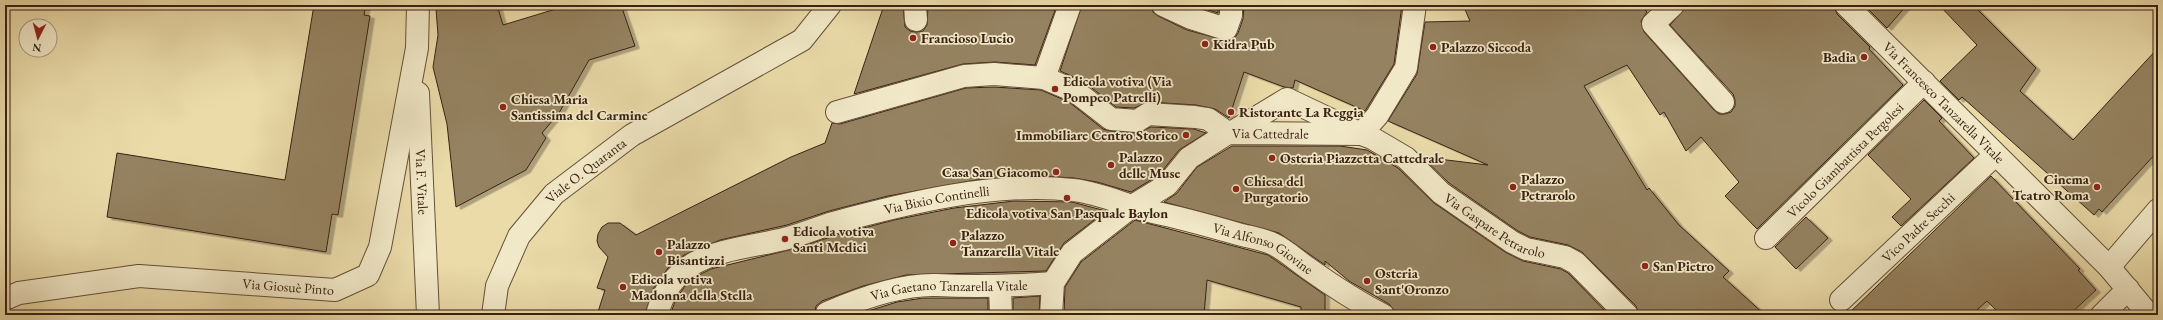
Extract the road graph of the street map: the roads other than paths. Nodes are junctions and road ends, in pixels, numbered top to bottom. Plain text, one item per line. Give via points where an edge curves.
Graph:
1 (418, 5) edge
2 (830, 5) edge
3 (1070, 5) edge
4 (1162, 5) edge
5 (1232, 5) edge
6 (1415, 5) edge
7 (1673, 5) edge
8 (1846, 5) edge
9 (417, 48) junction
10 (1044, 78) junction
11 (1924, 82) junction
12 (1723, 102) dead end
13 (837, 112) dead end
14 (1230, 133) junction
15 (1361, 134) junction
16 (1995, 155) junction
17 (1131, 207) junction
18 (2158, 210) edge
19 (1766, 238) dead end
20 (2109, 267) junction
21 (1053, 283) junction
22 (1000, 288) junction
23 (2128, 289) junction
24 (5, 299) edge
25 (1841, 300) dead end
26 (2148, 314) edge
27 (428, 315) edge
28 (494, 315) edge
29 (657, 315) edge
30 (828, 315) edge
31 (1001, 315) edge
32 (1051, 315) edge
33 (1383, 315) edge
34 (1627, 315) edge
35 (2102, 315) edge

1 - 9 street, Via Giosuè Pinto
2 - 28 street, Viale O. Quaranta via 802,40 632,135 554,194 519,236 497,286
3 - 10 street
4 - 5 street via 1190,18 1226,29
6 - 15 street via 1406,68 1377,116
7 - 12 street via 1653,24
8 - 11 street, Via Francesco Tanzarella Vitale
9 - 24 street, Via Giosuè Pinto via 380,247 368,275 335,290 139,276 19,293
9 - 27 street, Via F. Vitale
10 - 13 street via 994,74 964,76
10 - 14 street via 1075,91 1111,119 1137,121 1148,114 1196,116 1208,119
11 - 16 street, Via Francesco Tanzarella Vitale
11 - 19 street, Vicolo Giambattista Pergolesi
14 - 15 street, Via Cattedrale
14 - 15 street, Via Gaspare Petrarolo via 1287,99
14 - 17 street, Via Cattedrale via 1189,158 1167,185
15 - 34 street, Via Gaspare Petrarolo via 1406,158 1441,193 1512,242 1526,249 1565,257 1576,263
16 - 20 street, Via Francesco Tanzarella Vitale
16 - 25 street, Vico Padre Secchi
17 - 21 street, Via Cattedrale via 1072,253
17 - 29 street, Via Bixio Continelli via 1111,197 1073,190 992,191 935,198 832,224 785,239 718,252 693,262 675,280 660,301
17 - 33 street, Via Alfonso Giovine via 1189,219 1273,244 1352,299
18 - 20 street
20 - 23 street, Via Francesco Tanzarella Vitale
21 - 22 street, Via Gaetano Tanzarella Vitale
21 - 32 street, Via Cattedrale
22 - 30 street, Via Gaetano Tanzarella Vitale via 936,285 895,290 857,300 827,313
22 - 31 street
23 - 26 street, Via Francesco Tanzarella Vitale
23 - 35 street

